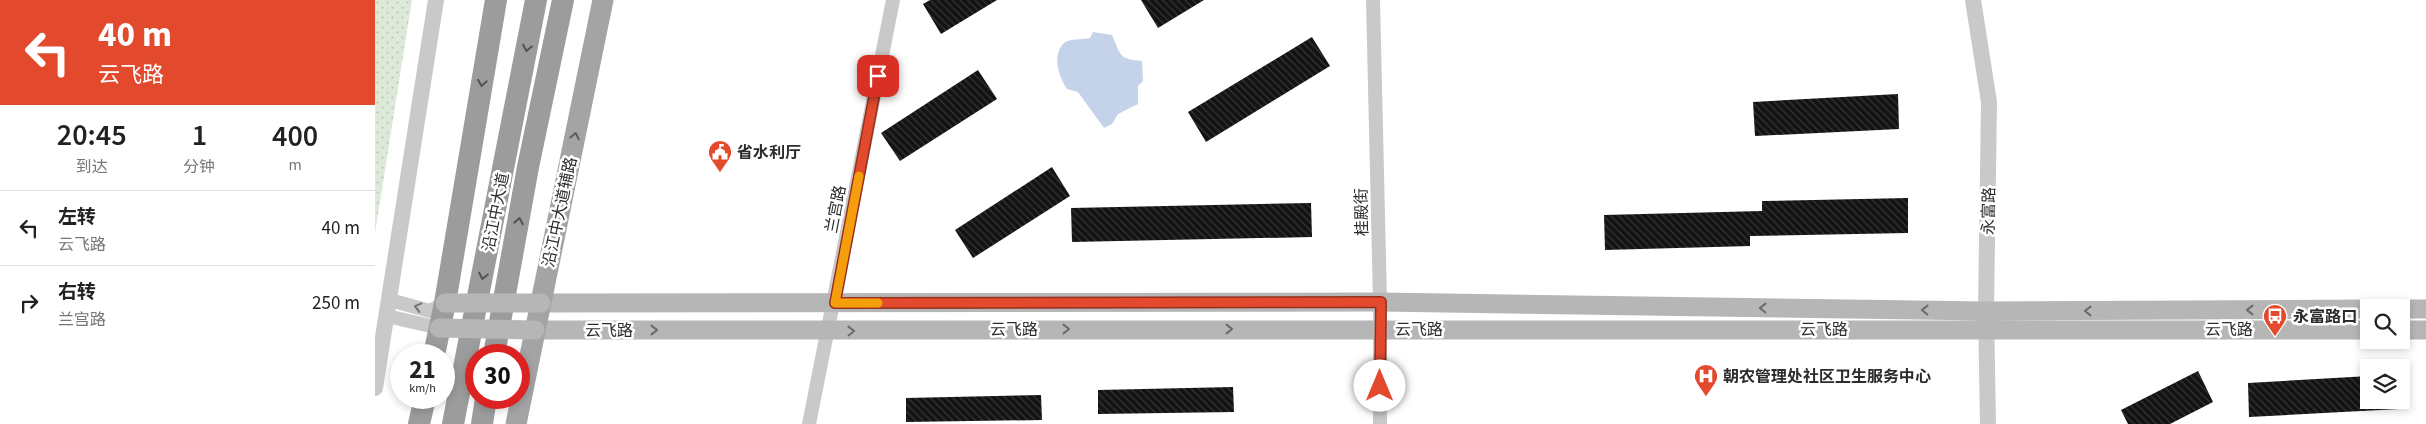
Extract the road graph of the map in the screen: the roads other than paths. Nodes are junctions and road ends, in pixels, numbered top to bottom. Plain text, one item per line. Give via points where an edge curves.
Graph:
1 (436, 0) edge
2 (496, 0) edge
3 (536, 0) edge
4 (563, 0) edge
5 (603, 0) edge
6 (893, 0) edge
7 (1373, 0) edge
8 (1973, 0) edge
9 (1381, 302) junction
10 (445, 303) junction
11 (541, 303) junction
12 (835, 303) junction
13 (389, 308) junction
14 (2360, 309) edge
15 (2410, 309) edge
16 (2426, 309) edge
17 (1987, 320) junction
18 (439, 328) junction
19 (1380, 329) junction
20 (535, 330) junction
21 (2360, 330) edge
22 (2410, 330) edge
23 (2426, 330) edge
24 (829, 331) junction
25 (435, 344) edge
26 (496, 344) edge
27 (375, 388) edge
28 (422, 409) edge
29 (484, 409) edge
30 (419, 424) edge
31 (453, 424) edge
32 (481, 424) edge
33 (517, 424) edge
34 (809, 424) edge
35 (1380, 424) edge
36 (1988, 424) edge

1 - 13 street
2 -> 10 highway
3 -> 31 highway, 沿江中大道
26 -> 4 highway, 沿江中大道
11 -> 5 main road, 沿江中大道辅路
6 - 12 street, 兰宫路
7 - 9 street, 桂殿街
8 - 17 street, 永富路 via 1989,102
9 - 12 main road, 云飞路
17 -> 9 main road, 云飞路
9 - 19 street, 桂殿街
10 - 11 main road, 云飞路, bridge
10 -> 13 street via 430,311
10 - 18 highway
11 - 12 main road, 云飞路
11 - 20 main road, 沿江中大道辅路
12 - 24 street, 兰宫路
13 - 18 street
13 - 27 street
14 -> 17 main road, 云飞路
15 - 16 main road
17 - 19 main road, 云飞路
17 - 21 main road, 云飞路
17 - 36 street, 永富路
18 - 20 main road, 云飞路, bridge
18 - 25 highway
24 -> 19 main road, 云飞路
19 - 35 street, 桂殿街
20 -> 24 main road, 云飞路
20 - 33 main road, 沿江中大道辅路
22 - 23 main road
24 - 34 street, 兰宫路
28 - 30 highway
29 - 32 highway

